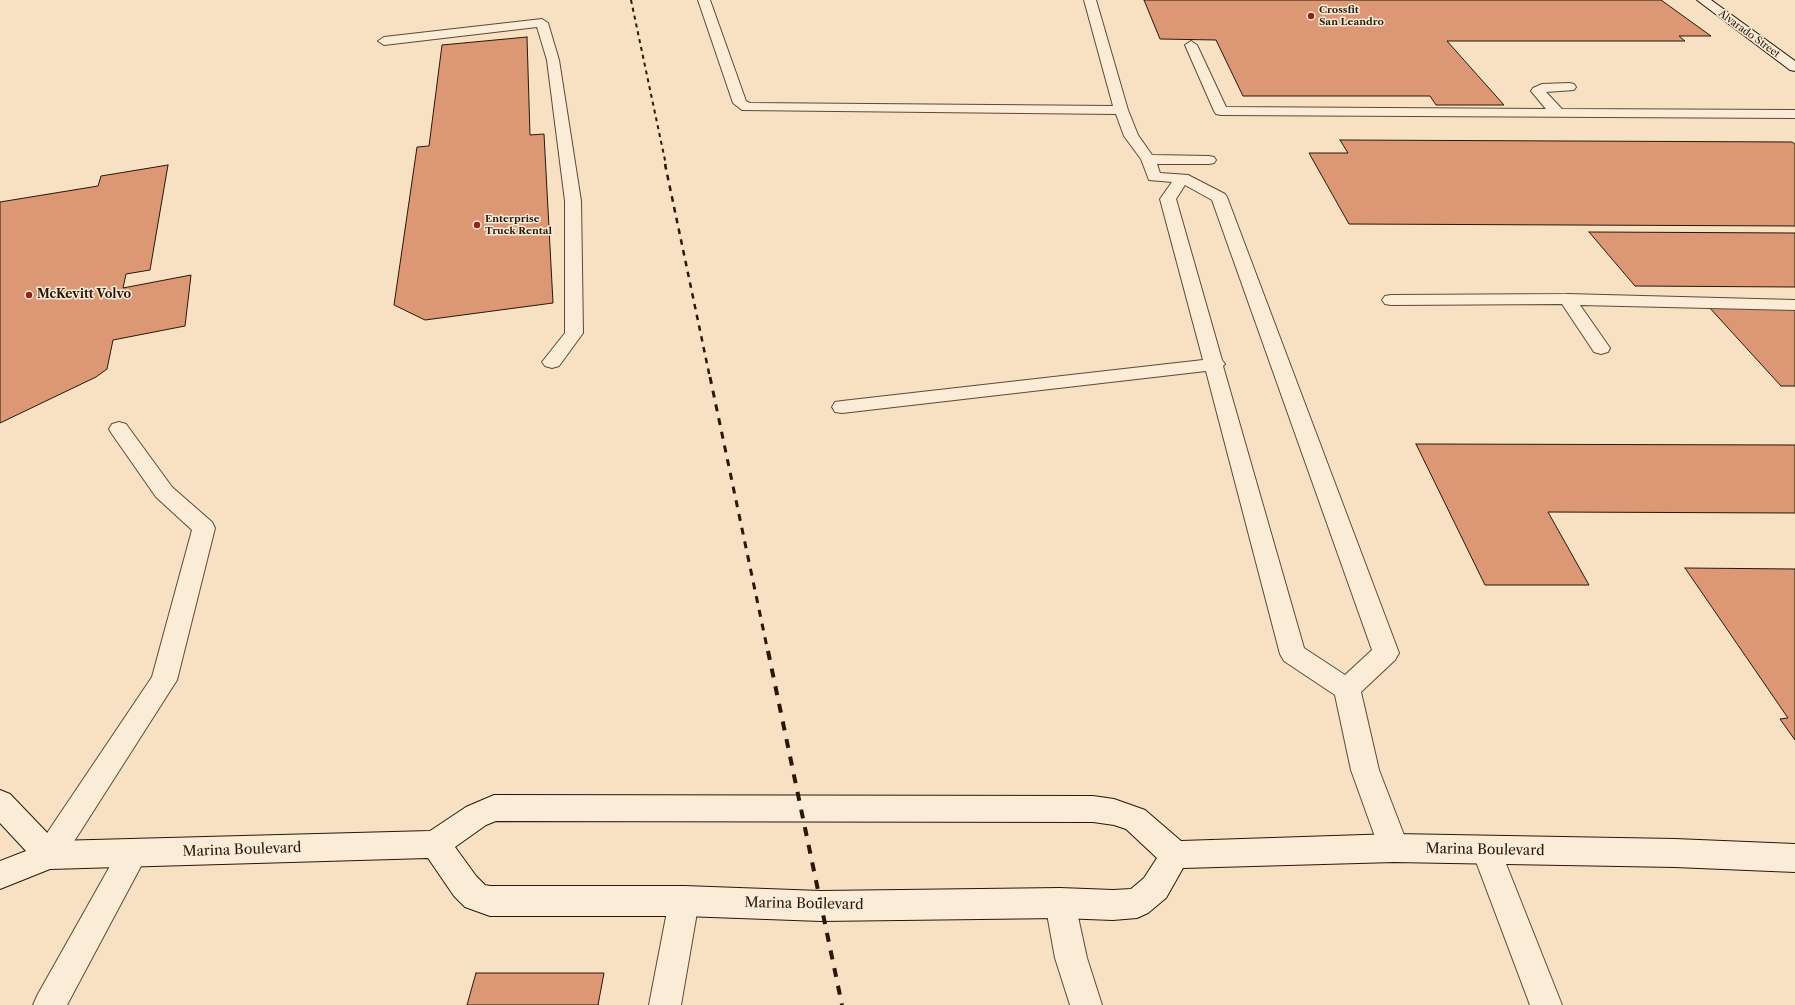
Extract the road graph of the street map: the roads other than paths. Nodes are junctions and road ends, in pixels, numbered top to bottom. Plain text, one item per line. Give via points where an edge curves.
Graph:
1 (704, 0) edge
2 (1090, 0) edge
3 (1703, 0) edge
4 (384, 41) dead end
5 (1191, 45) dead end
6 (1795, 67) edge
7 (1569, 87) dead end
8 (1121, 110) junction
9 (1558, 113) junction
10 (1795, 114) edge
11 (1148, 159) junction
12 (1209, 160) dead end
13 (1183, 178) junction
14 (1567, 299) junction
15 (1391, 300) dead end
16 (1795, 305) edge
17 (1601, 348) dead end
18 (552, 362) dead end
19 (1215, 364) junction
20 (842, 407) dead end
21 (120, 429) dead end
22 (1347, 689) junction
23 (0, 803) edge
24 (435, 844) junction
25 (1394, 848) junction
26 (1487, 851) junction
27 (133, 853) junction
28 (49, 855) junction
29 (1175, 855) junction
30 (1795, 858) edge
31 (0, 875) edge
32 (684, 901) junction
33 (1060, 904) junction
34 (49, 1005) edge
35 (665, 1005) edge
36 (1086, 1005) edge
37 (1546, 1005) edge

1 - 8 main road via 740,103 747,107
2 - 8 main road
3 - 6 main road, Alvarado Street
4 - 18 main road via 542,23 553,60 573,200 574,333
5 - 9 main road via 1221,110
7 - 9 main road via 1542,88 1538,91
8 - 11 main road via 1131,136
9 - 10 main road
11 - 12 main road
11 - 13 main road via 1154,177
13 - 19 main road via 1168,199
13 - 22 main road via 1219,197 1386,653
14 - 15 main road
14 - 16 main road
14 - 17 main road
19 - 20 main road
19 - 22 main road via 1294,654
21 - 28 main road via 164,492 204,528 164,680
22 - 25 main road via 1364,770
23 - 28 main road
24 - 27 main road, Marina Boulevard
24 - 29 main road via 476,816 494,808 1093,809 1135,819
24 - 32 main road, Marina Boulevard via 465,886 476,896 490,901
25 - 26 main road, Marina Boulevard
25 - 29 main road, Marina Boulevard
26 - 30 main road, Marina Boulevard via 1675,853
26 - 37 main road
27 - 28 main road, Marina Boulevard
27 - 34 main road
28 - 31 main road, Marina Boulevard
29 - 33 main road, Marina Boulevard via 1155,888 1137,903
32 - 33 main road, Marina Boulevard via 821,906
32 - 35 main road
33 - 36 main road via 1071,958

